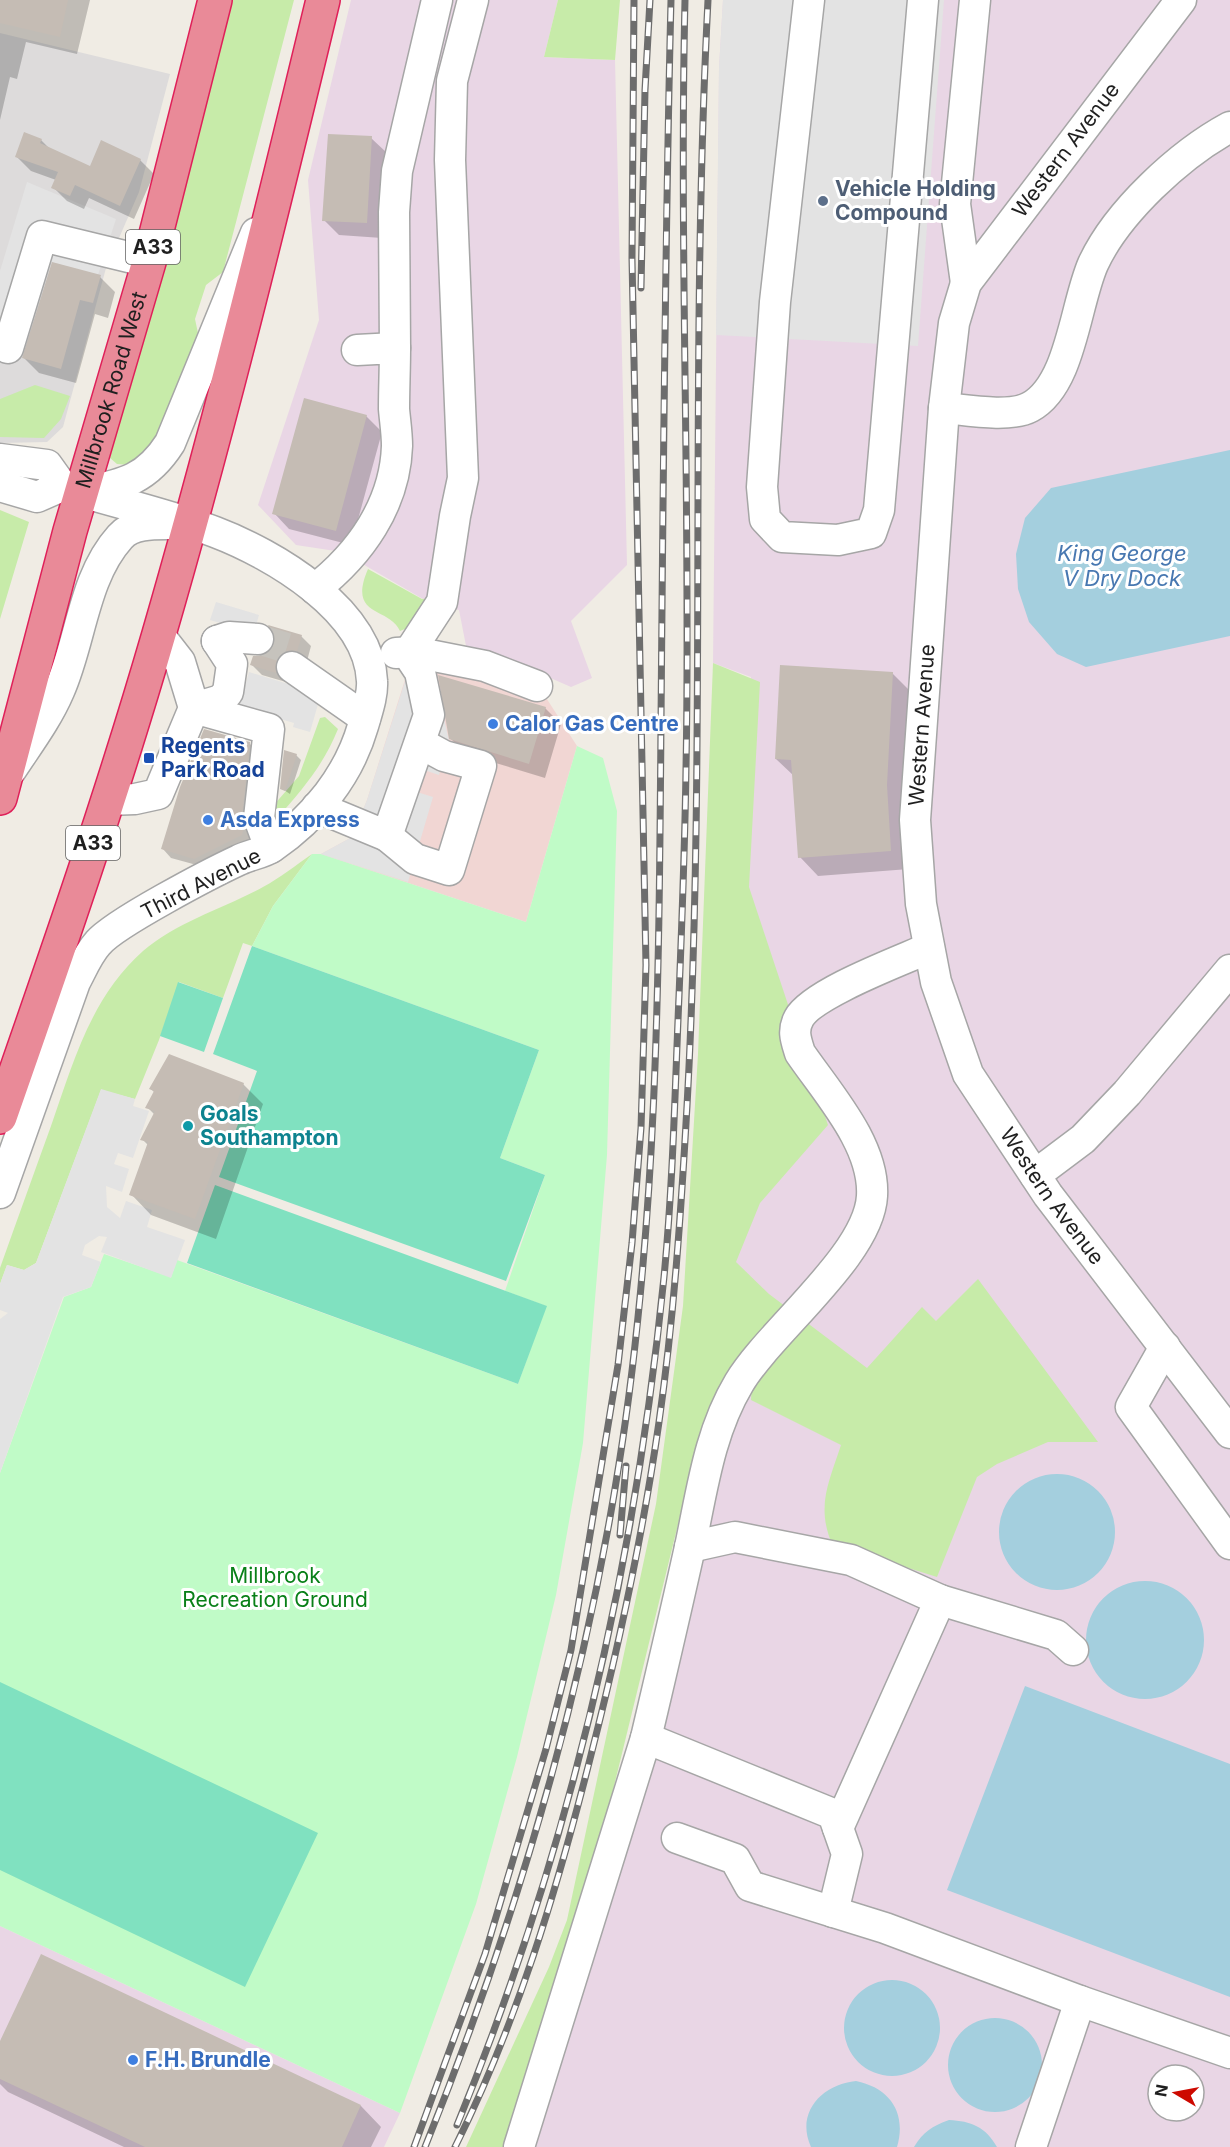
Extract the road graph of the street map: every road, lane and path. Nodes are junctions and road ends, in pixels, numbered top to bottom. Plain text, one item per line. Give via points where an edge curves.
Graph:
1 (215, 0) edge
2 (323, 0) edge
3 (437, 0) edge
4 (473, 0) edge
5 (809, 0) edge
6 (923, 0) edge
7 (975, 0) edge
8 (1181, 0) edge
9 (1230, 127) edge
10 (281, 173) junction
11 (149, 262) junction
12 (966, 284) junction
13 (8, 348) dead end
14 (395, 348) junction
15 (357, 350) dead end
16 (944, 408) junction
17 (0, 459) edge
18 (0, 486) edge
19 (72, 489) junction
20 (190, 524) junction
21 (315, 589) junction
22 (159, 635) junction
23 (255, 647) tunnel mouth
24 (408, 654) junction
25 (367, 658) junction
26 (295, 659) tunnel mouth
27 (537, 686) dead end
28 (194, 708) junction
29 (354, 709) junction
30 (420, 743) junction
31 (3, 788) edge
32 (107, 800) junction
33 (317, 807) junction
34 (387, 836) junction
35 (270, 848) junction
36 (930, 948) junction
37 (1230, 970) edge
38 (0, 1116) edge
39 (1035, 1174) junction
40 (0, 1193) edge
41 (1165, 1347) junction
42 (1230, 1433) edge
43 (1230, 1544) edge
44 (690, 1547) junction
45 (940, 1600) junction
46 (1073, 1650) dead end
47 (646, 1738) junction
48 (838, 1828) junction
49 (677, 1838) dead end
50 (833, 1912) junction
51 (1080, 2001) junction
52 (1230, 2053) edge
53 (519, 2147) edge
54 (1031, 2147) edge

1 - 11 highway, Millbrook Road West / A33
2 - 10 highway, A33
3 - 14 street via 397,171
4 - 24 street via 452,81 450,160 464,478 454,516 442,602
5 - 6 street via 775,302 762,487 765,519 782,537 838,540 871,533 879,510
7 - 12 street via 955,204
8 - 12 street, Western Avenue
9 - 16 street via 1204,141 1167,171 1119,224 1094,263 1065,357 1049,393 1029,408 996,412
10 - 19 street via 170,443 159,461 135,479
10 - 20 highway, A33
11 - 13 street via 42,236
11 - 19 highway, Millbrook Road West / A33
12 - 16 street, Western Avenue via 954,323
14 - 15 street
14 - 21 street via 397,446 389,490 361,546
16 - 36 street, Western Avenue via 915,820 921,904
17 - 19 street via 47,465
18 - 19 street via 37,497
19 - 20 street, Third Avenue
19 - 31 highway, Millbrook Road West / A33
20 - 21 street, Third Avenue via 246,546
20 - 22 highway, A33
20 - 31 street, Millbrook Road West via 141,525 130,529 105,558 60,690
21 - 25 street, Third Avenue via 341,611
22 - 28 street via 180,662
22 - 32 highway, A33
23 - 28 street via 229,637 217,641 231,664 228,692 221,700
24 - 25 street
24 - 27 street via 485,666
24 - 30 street via 420,672 429,715
25 - 29 street, Third Avenue via 372,682
26 - 29 street
28 - 32 street via 158,794
28 - 35 street via 269,729 259,818
29 - 33 street, Third Avenue via 357,747
30 - 34 street
30 - 34 street via 444,756 482,766 449,870 415,859
32 - 38 highway, A33
33 - 34 street
33 - 35 street, Third Avenue
35 - 40 street, Third Avenue via 238,861 99,940 75,982
36 - 39 street, Western Avenue via 936,982 969,1074
36 - 44 street via 814,1000 799,1017 794,1035 800,1053 865,1150 873,1174 868,1219 852,1246 740,1381 712,1443
37 - 39 street via 1127,1093 1083,1139
39 - 41 street, Western Avenue
41 - 42 street, Western Avenue
41 - 43 street via 1131,1407
44 - 45 street via 735,1537 851,1560
44 - 47 street
45 - 46 street via 1049,1632
45 - 48 street
47 - 48 street via 834,1814
47 - 53 street
48 - 50 street via 846,1854
49 - 50 street via 735,1860 750,1886
50 - 51 street
51 - 52 street
51 - 54 street

